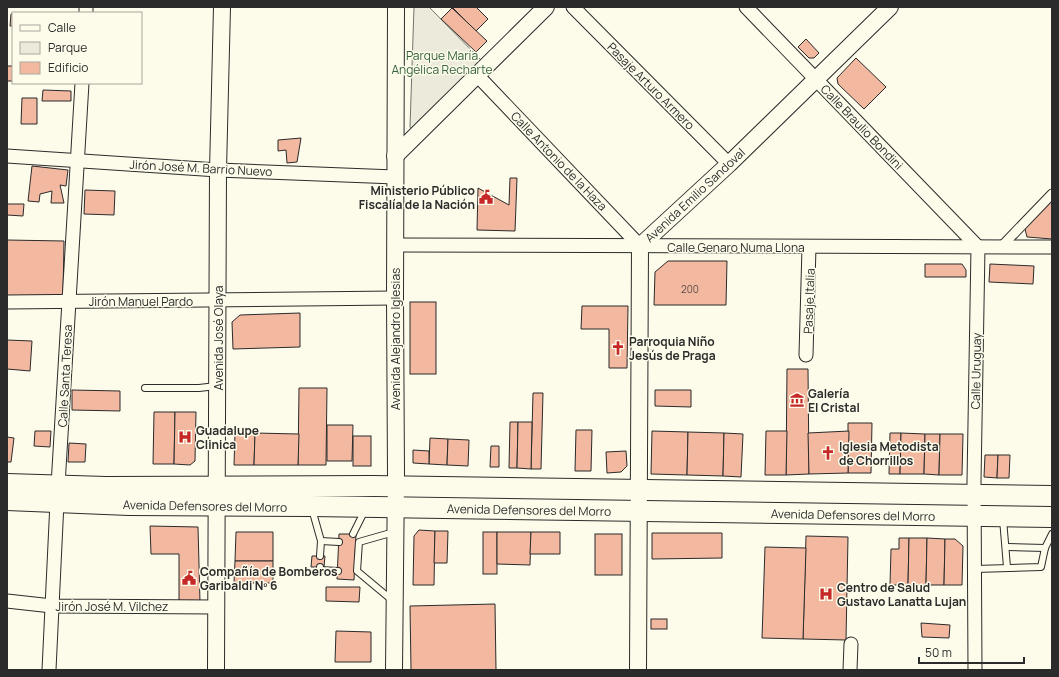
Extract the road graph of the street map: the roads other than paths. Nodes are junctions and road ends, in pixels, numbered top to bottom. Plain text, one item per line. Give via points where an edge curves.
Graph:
1 (222, 7) edge
2 (396, 7) edge
3 (546, 7) edge
4 (573, 7) edge
5 (746, 7) edge
6 (890, 7) edge
7 (477, 75) junction
8 (815, 79) junction
9 (82, 84) edge
10 (7, 156) edge
11 (395, 156) junction
12 (79, 161) junction
13 (729, 164) junction
14 (218, 170) junction
15 (395, 177) junction
16 (1052, 194) edge
17 (395, 245) junction
18 (640, 246) junction
19 (809, 247) junction
20 (978, 247) junction
21 (1001, 247) junction
22 (1052, 247) edge
23 (395, 298) junction
24 (218, 300) junction
25 (7, 302) edge
26 (69, 302) junction
27 (806, 355) dead end
28 (217, 386) junction
29 (146, 388) dead end
30 (7, 484) edge
31 (217, 487) junction
32 (396, 487) junction
33 (638, 490) junction
34 (58, 494) junction
35 (975, 494) junction
36 (1052, 496) edge
37 (7, 500) edge
38 (311, 506) junction
39 (217, 507) junction
40 (367, 508) junction
41 (394, 508) junction
42 (638, 511) junction
43 (975, 516) junction
44 (1003, 517) junction
45 (1052, 517) edge
46 (394, 532) junction
47 (353, 534) dead end
48 (1052, 534) edge
49 (321, 541) junction
50 (339, 542) dead end
51 (1007, 547) junction
52 (1045, 548) junction
53 (320, 556) dead end
54 (320, 567) dead end
55 (1007, 567) junction
56 (975, 569) junction
57 (338, 571) dead end
58 (7, 601) edge
59 (394, 602) junction
60 (52, 606) junction
61 (216, 607) junction
62 (851, 644) dead end
63 (49, 670) edge
64 (216, 670) edge
65 (394, 670) edge
66 (638, 670) edge
67 (850, 670) edge
68 (975, 670) edge

1 - 14 street, Avenida José Olaya
2 - 11 street, Avenida Alejandro Iglesias
3 - 7 street
4 - 13 street, Pasaje Arturo Armero
5 - 8 street, Calle Braulio Bondini
6 - 8 street, Avenida Emilio Sandoval
7 - 11 street
7 - 18 street, Calle Antonio de la Haza
8 - 13 street, Avenida Emilio Sandoval
8 - 20 street, Calle Braulio Bondini
9 - 12 street, Calle Santa Teresa
10 - 12 street, Jirón José M. Barrio Nuevo
11 - 15 street, Avenida Alejandro Iglesias
12 - 14 street, Jirón José M. Barrio Nuevo
12 - 26 street, Calle Santa Teresa
13 - 18 street, Avenida Emilio Sandoval
14 - 15 street, Jirón José M. Barrio Nuevo
14 - 24 street, Avenida José Olaya
15 - 17 street, Avenida Alejandro Iglesias
16 - 21 street
17 - 18 street, Calle Genaro Numa Llona
17 - 23 street, Avenida Alejandro Iglesias
18 - 19 street, Calle Genaro Numa Llona
18 - 33 street, Avenida Emilio Sandoval
19 - 20 street, Calle Genaro Numa Llona
19 - 27 street, Pasaje Italia
20 - 21 street, Calle Genaro Numa Llona
20 - 35 street, Calle Uruguay
21 - 22 street, Calle Genaro Numa Llona
23 - 24 street, Jirón Manuel Pardo
23 - 32 street, Avenida Alejandro Iglesias
24 - 26 street, Jirón Manuel Pardo
24 - 28 street, Avenida José Olaya
25 - 26 street, Jirón Manuel Pardo
26 - 34 street, Calle Santa Teresa
28 - 29 lane
28 - 31 street, Avenida José Olaya
30 - 34 main road, Avenida Defensores del Morro
31 - 32 main road, Avenida Defensores del Morro
31 - 34 main road, Avenida Defensores del Morro
31 - 39 street, Avenida José Olaya
32 - 33 main road, Avenida Defensores del Morro
32 - 41 street, Avenida Alejandro Iglesias
33 - 35 main road, Avenida Defensores del Morro
33 - 42 street, Avenida Emilio Sandoval
34 - 37 main road, Avenida Defensores del Morro
34 - 39 main road, Avenida Defensores del Morro
34 - 60 street, Calle Santa Teresa
35 - 36 main road, Avenida Defensores del Morro
35 - 43 street, Calle Uruguay
38 - 39 main road, Avenida Defensores del Morro
38 - 40 main road, Avenida Defensores del Morro
38 - 49 lane
39 - 61 street, Avenida José Olaya
40 - 41 main road, Avenida Defensores del Morro
40 - 47 lane
41 - 42 main road, Avenida Defensores del Morro
41 - 46 street, Avenida Alejandro Iglesias
42 - 43 main road, Avenida Defensores del Morro
42 - 66 street, Avenida Emilio Sandoval
43 - 44 main road, Avenida Defensores del Morro
43 - 56 street, Calle Uruguay
44 - 45 main road, Avenida Defensores del Morro
44 - 51 lane
46 - 59 street, Avenida Alejandro Iglesias
46 - 59 lane via 357,542 356,571
48 - 52 lane
49 - 50 lane
49 - 53 lane
51 - 52 lane
51 - 55 lane
52 - 55 lane via 1042,567
54 - 57 lane via 320,570
55 - 56 lane
56 - 68 street, Calle Uruguay
58 - 60 street, Jirón José M. Vilchez
59 - 65 street, Avenida Alejandro Iglesias
60 - 61 street, Jirón José M. Vilchez
60 - 63 street, Calle Santa Teresa
61 - 64 street, Avenida José Olaya
62 - 67 street

